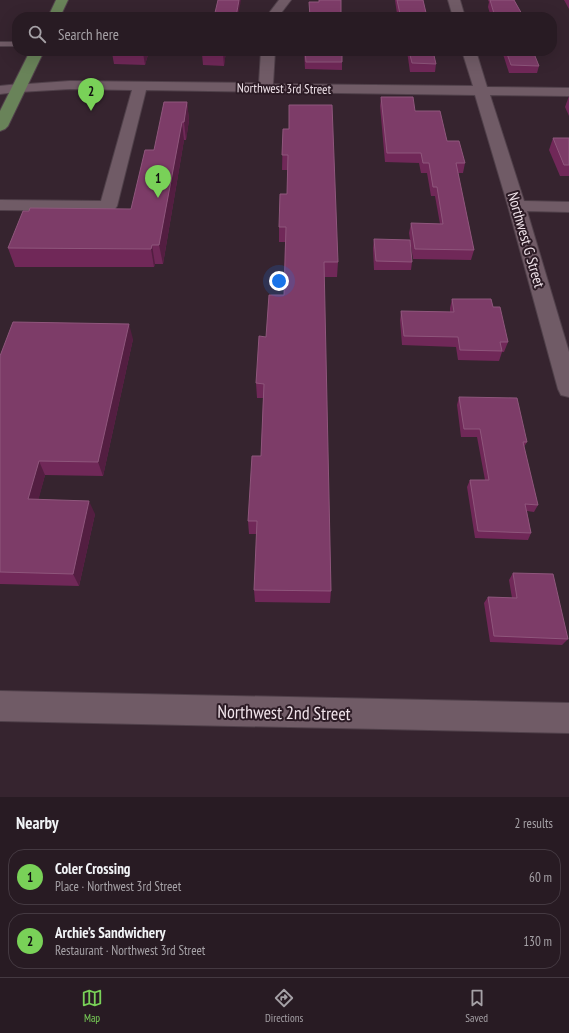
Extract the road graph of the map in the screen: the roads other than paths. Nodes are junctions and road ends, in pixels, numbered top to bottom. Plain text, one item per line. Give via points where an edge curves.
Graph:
1 (62, 0) edge
2 (286, 0) edge
3 (454, 0) edge
4 (56, 12) edge
5 (276, 12) edge
6 (458, 12) edge
7 (0, 44) edge
8 (12, 44) edge
9 (35, 56) edge
10 (268, 56) edge
11 (470, 56) edge
12 (140, 86) junction
13 (19, 88) junction
14 (266, 88) junction
15 (0, 90) edge
16 (481, 91) junction
17 (569, 92) edge
18 (0, 126) edge
19 (0, 205) edge
20 (517, 206) junction
21 (569, 206) edge
22 (569, 389) edge
23 (0, 706) edge
24 (569, 718) edge

1 - 4 main road
2 - 5 street
3 - 6 street
7 - 8 lane
9 - 13 main road
10 - 14 street
11 - 16 street, Northwest G Street
12 - 13 street, Northwest 3rd Street via 52,85
12 - 14 street, Northwest 3rd Street
12 - 19 street via 108,206
13 - 15 street, Northwest 3rd Street
13 - 18 main road
14 - 16 street, Northwest 3rd Street
16 - 17 street, Northwest 3rd Street
16 - 20 street, Northwest G Street
20 - 21 street
20 - 22 street, Northwest G Street
23 - 24 street, Northwest 2nd Street

